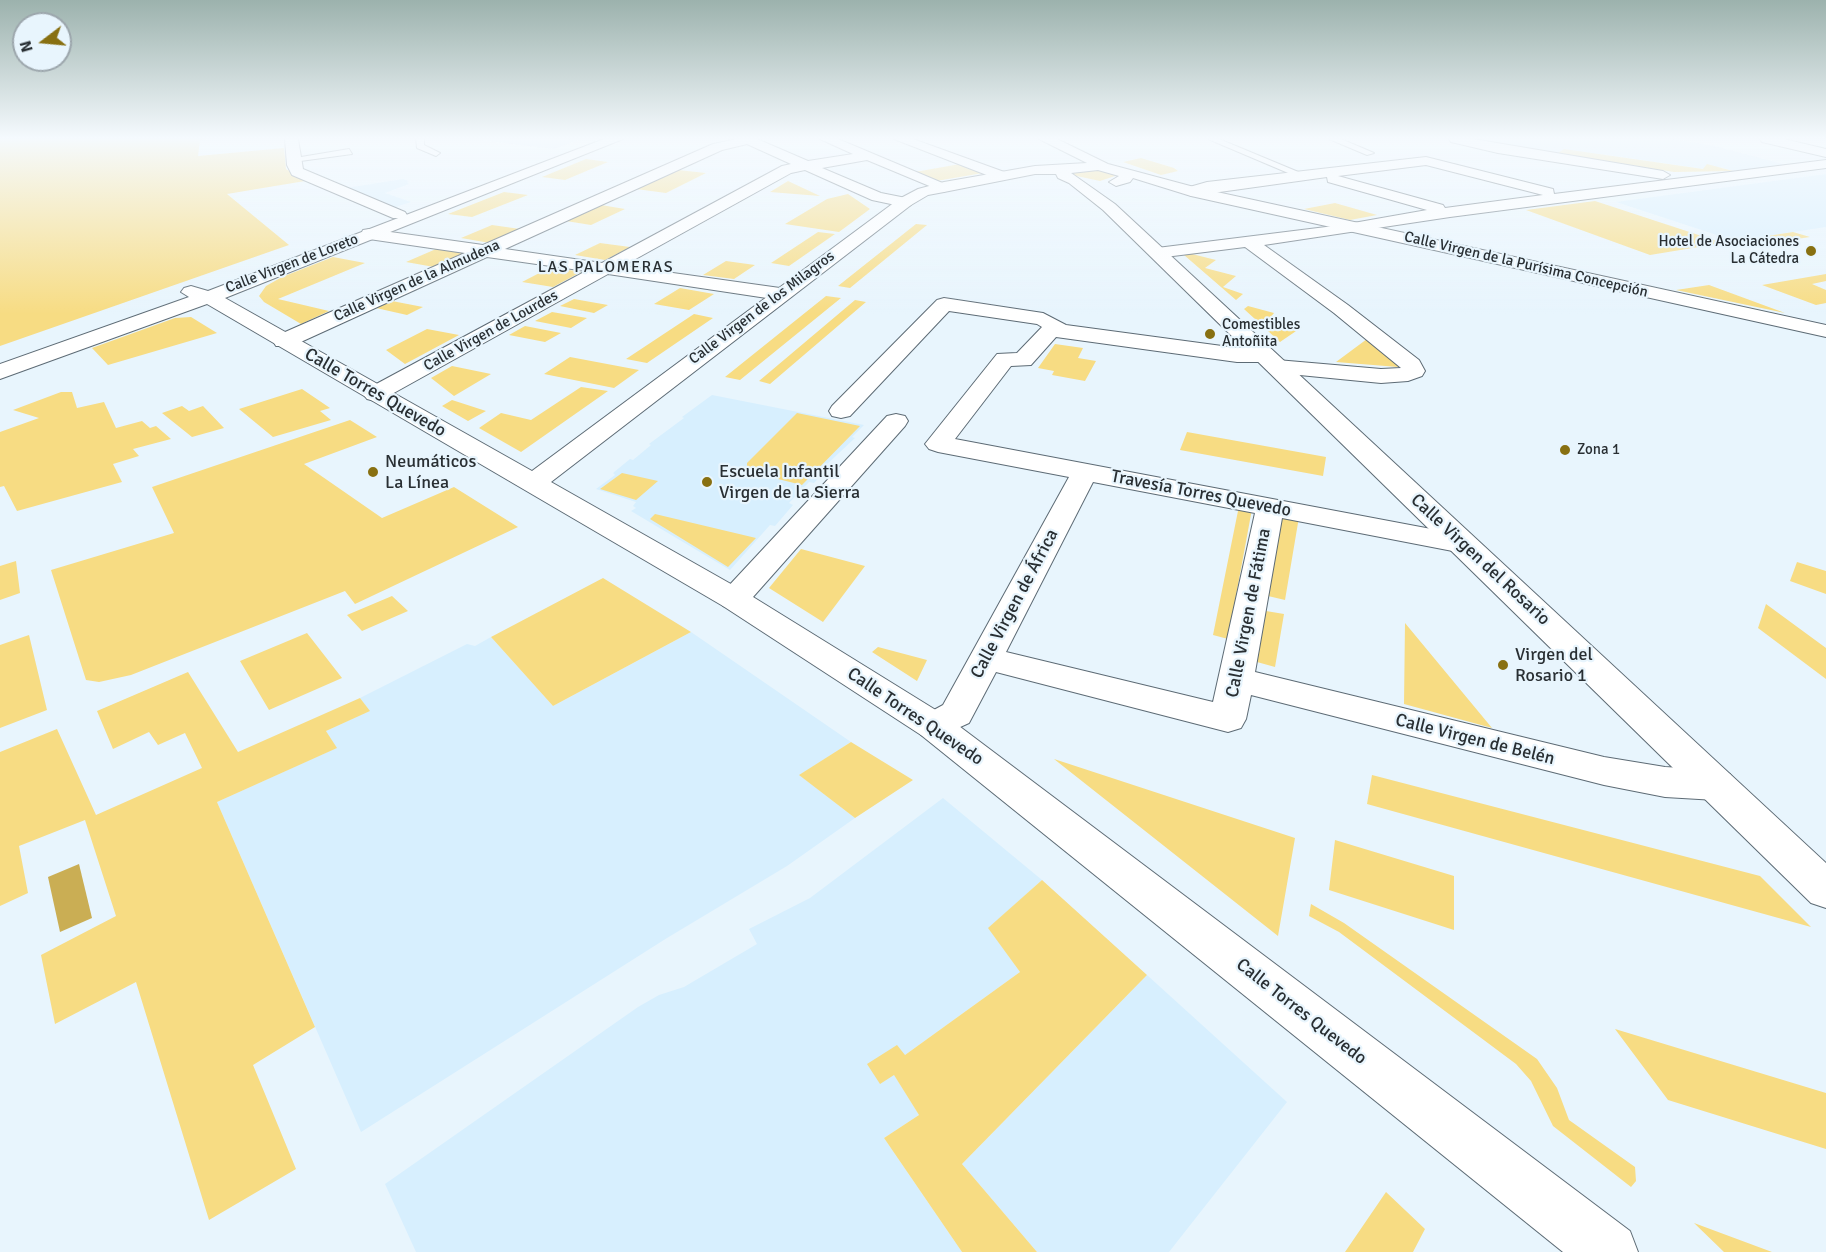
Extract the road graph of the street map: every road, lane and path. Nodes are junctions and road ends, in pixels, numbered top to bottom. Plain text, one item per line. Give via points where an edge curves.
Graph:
1 (357, 197) edge
2 (446, 197) edge
3 (464, 197) edge
4 (604, 197) edge
5 (736, 197) edge
6 (879, 197) edge
7 (913, 197) edge
8 (1120, 197) edge
9 (1232, 197) edge
10 (1395, 197) edge
11 (1490, 197) edge
12 (1564, 197) edge
13 (905, 202) junction
14 (1515, 204) junction
15 (1450, 212) junction
16 (399, 215) junction
17 (1362, 218) junction
18 (369, 234) junction
19 (1250, 243) junction
20 (486, 250) junction
21 (1157, 254) junction
22 (606, 268) junction
23 (200, 294) junction
24 (780, 294) junction
25 (1060, 330) junction
26 (1826, 331) edge
27 (284, 340) junction
28 (0, 358) edge
29 (1271, 361) junction
30 (0, 372) edge
31 (375, 394) junction
32 (924, 429) junction
33 (1082, 477) junction
34 (532, 484) junction
35 (1270, 506) junction
36 (1463, 544) junction
37 (734, 599) junction
38 (986, 658) junction
39 (1236, 679) junction
40 (934, 726) junction
41 (1716, 785) junction
42 (1826, 890) edge
43 (1609, 1252) edge

1 - 16 street
2 - 16 street, Calle Virgen de Loreto
3 - 18 street, Calle Virgen de Loreto
4 - 20 street, Calle Virgen de la Almudena
5 - 22 street, Calle Virgen de Lourdes
6 - 13 street
7 - 13 street, Calle Virgen de los Milagros
8 - 21 street, Calle Virgen del Rosario
9 - 17 street, Calle Virgen de la Purísima Concepción
10 - 15 street
11 - 14 street
12 - 14 street
13 - 24 street, Calle Virgen de los Milagros
14 - 15 street
15 - 17 street via 1397,219
16 - 23 street, Calle Virgen de Loreto
17 - 19 street
17 - 26 street, Calle Virgen de la Purísima Concepción
18 - 20 street
18 - 23 street, Calle Virgen de Loreto
19 - 21 street
19 - 29 street via 1341,309 1411,365 1413,371 1381,376
20 - 22 street
20 - 27 street, Calle Virgen de la Almudena
21 - 29 street, Calle Virgen del Rosario
22 - 24 street
22 - 31 street, Calle Virgen de Lourdes
23 - 27 street, Calle Torres Quevedo
23 - 28 street, Calle Virgen de Loreto
23 - 30 street, Calle Virgen de Loreto
24 - 34 street, Calle Virgen de los Milagros
25 - 29 street
25 - 32 street via 1045,333 1021,361 1005,359
25 - 32 street, Travesía Torres Quevedo via 1043,318 944,304 841,411
27 - 31 street, Calle Torres Quevedo
29 - 36 street, Calle Virgen del Rosario
31 - 34 street, Calle Torres Quevedo
32 - 33 street, Travesía Torres Quevedo
32 - 37 street
33 - 35 street, Travesía Torres Quevedo
33 - 38 street, Calle Virgen de África
34 - 37 street, Calle Torres Quevedo
35 - 36 street, Travesía Torres Quevedo
35 - 39 street, Calle Virgen de Fátima
36 - 41 street, Calle Virgen del Rosario
37 - 40 street, Calle Torres Quevedo
38 - 39 street, Calle Virgen de Fátima via 1228,719
38 - 40 street, Calle Virgen de África via 956,714
39 - 41 street, Calle Virgen de Belén via 1604,771 1665,783
40 - 43 street, Calle Torres Quevedo
41 - 42 street, Calle Virgen del Rosario

